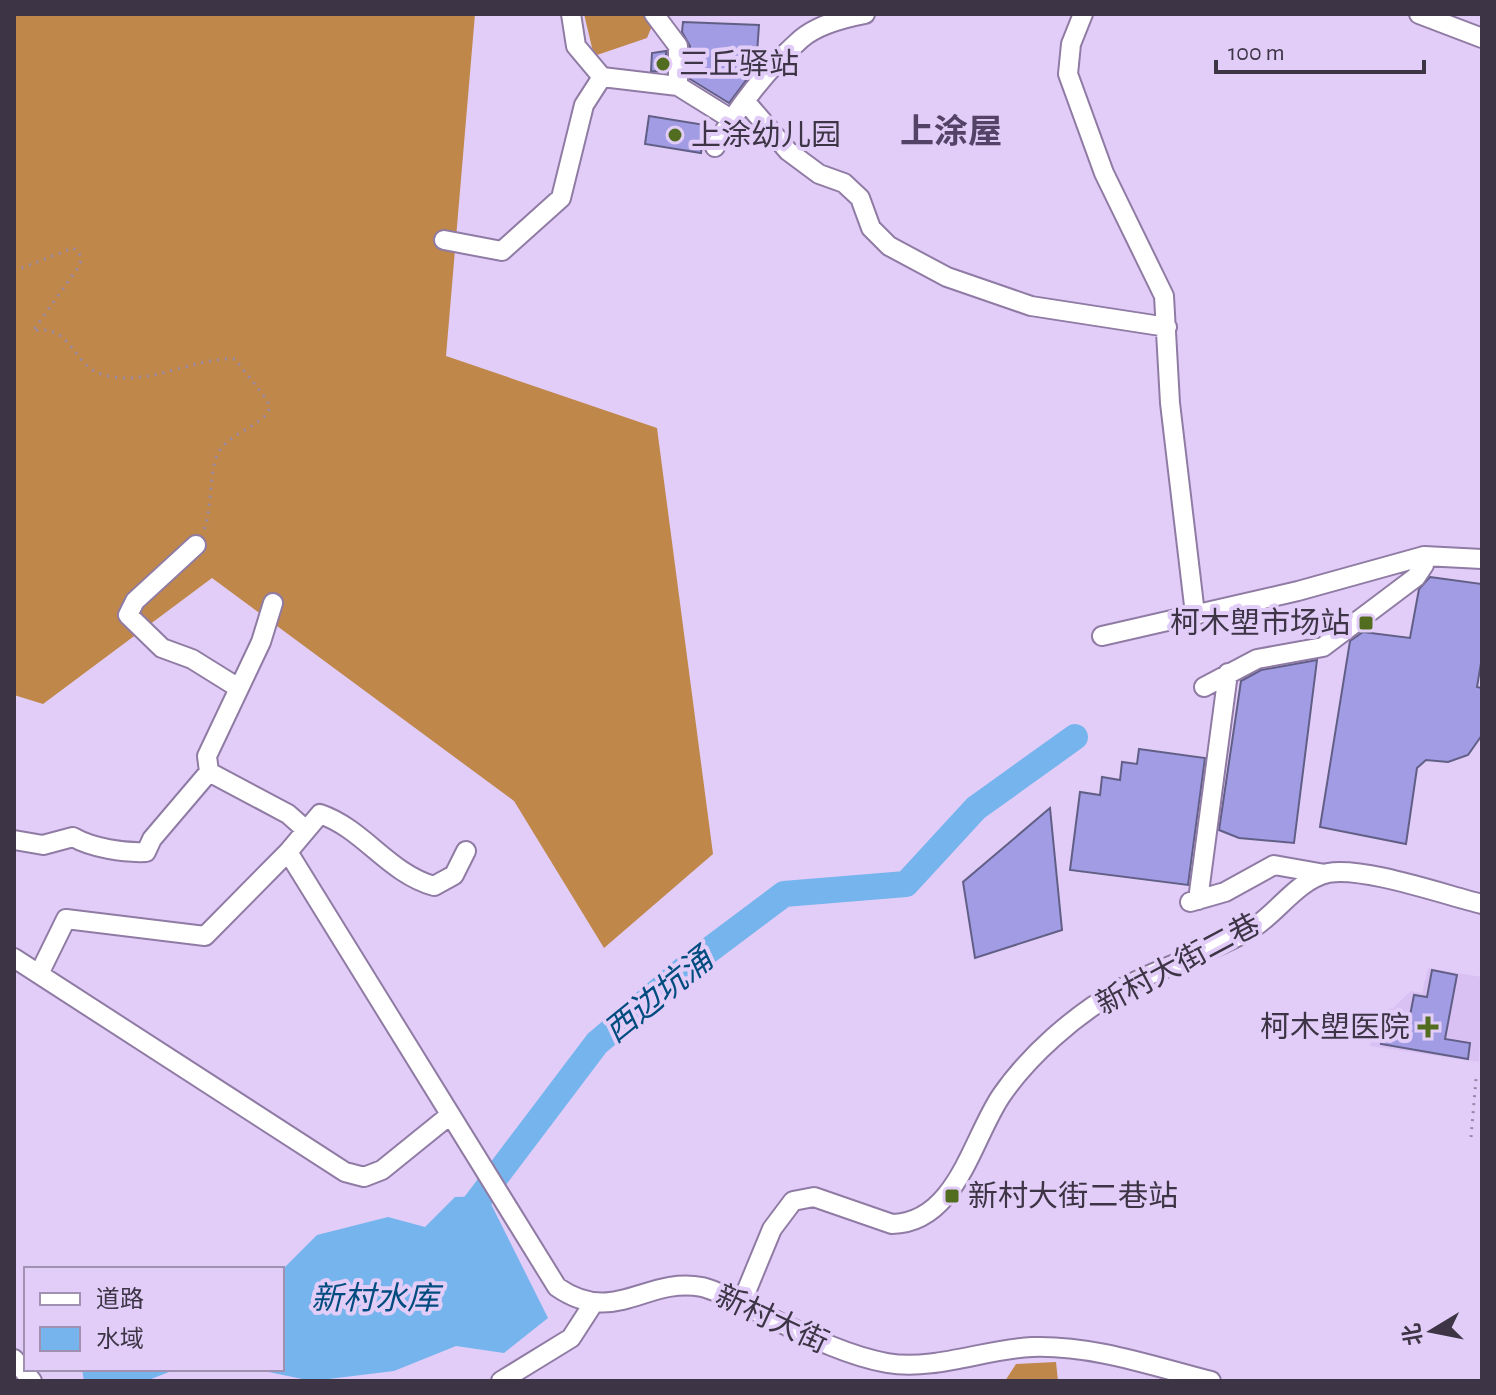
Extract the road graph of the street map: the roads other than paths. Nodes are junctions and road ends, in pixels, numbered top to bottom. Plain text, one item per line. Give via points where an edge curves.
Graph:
1 (571, 14) edge
2 (654, 14) edge
3 (865, 14) edge
4 (1083, 14) edge
5 (1419, 14) edge
6 (1482, 38) edge
7 (602, 77) junction
8 (678, 86) junction
9 (746, 102) junction
10 (731, 119) junction
11 (715, 147) dead end
12 (444, 240) dead end
13 (1167, 327) junction
14 (196, 545) road end
15 (1424, 556) junction
16 (1482, 559) edge
17 (273, 603) dead end
18 (1195, 614) junction
19 (1102, 636) dead end
20 (1228, 673) junction
21 (237, 687) junction
22 (1204, 687) dead end
23 (209, 772) junction
24 (306, 830) junction
25 (14, 840) edge
26 (466, 851) dead end
27 (288, 852) junction
28 (1325, 874) junction
29 (1482, 904) edge
30 (14, 958) edge
31 (40, 972) junction
32 (450, 1115) junction
33 (593, 1304) junction
34 (741, 1304) junction
35 (14, 1359) edge
36 (32, 1381) edge
37 (501, 1381) edge
38 (1211, 1381) edge

1 - 7 street via 576,46
2 - 8 street via 678,46
3 - 9 street via 802,38
4 - 13 street via 1071,44 1068,74 1104,173 1164,296
5 - 6 street
7 - 8 street
7 - 12 street via 584,105 561,198 502,251
8 - 10 street
9 - 10 street
9 - 13 street via 788,151 860,198 871,228 889,246 947,277 1031,306
10 - 11 street
13 - 18 street via 1170,403
14 - 21 street via 135,601 128,615 162,648 192,659
15 - 16 street
15 - 18 street
15 - 20 street via 1416,577 1323,647 1257,659
17 - 21 street via 261,642
18 - 19 street
20 - 22 street
20 - 28 street via 1192,902 1225,892 1274,865
21 - 23 street via 207,756
23 - 24 street via 288,814
23 - 25 street via 146,852 91,847 73,837 43,845
24 - 26 street via 320,814 337,820 391,866 434,886 454,875
24 - 27 street
27 - 31 street via 205,936 66,919
27 - 32 street
28 - 29 street via 1353,872
28 - 34 street, 新村大街二巷 via 1248,931 1116,991 1075,1020 1001,1097 956,1181 927,1214 892,1224 814,1197 793,1201 772,1229
30 - 31 street
31 - 32 street via 345,1172 364,1177 382,1170
32 - 33 street via 557,1287
33 - 34 street, 新村大街 via 675,1286 703,1287
33 - 37 street via 571,1338
34 - 38 street, 新村大街 via 848,1355 892,1364 1076,1347
35 - 36 street

